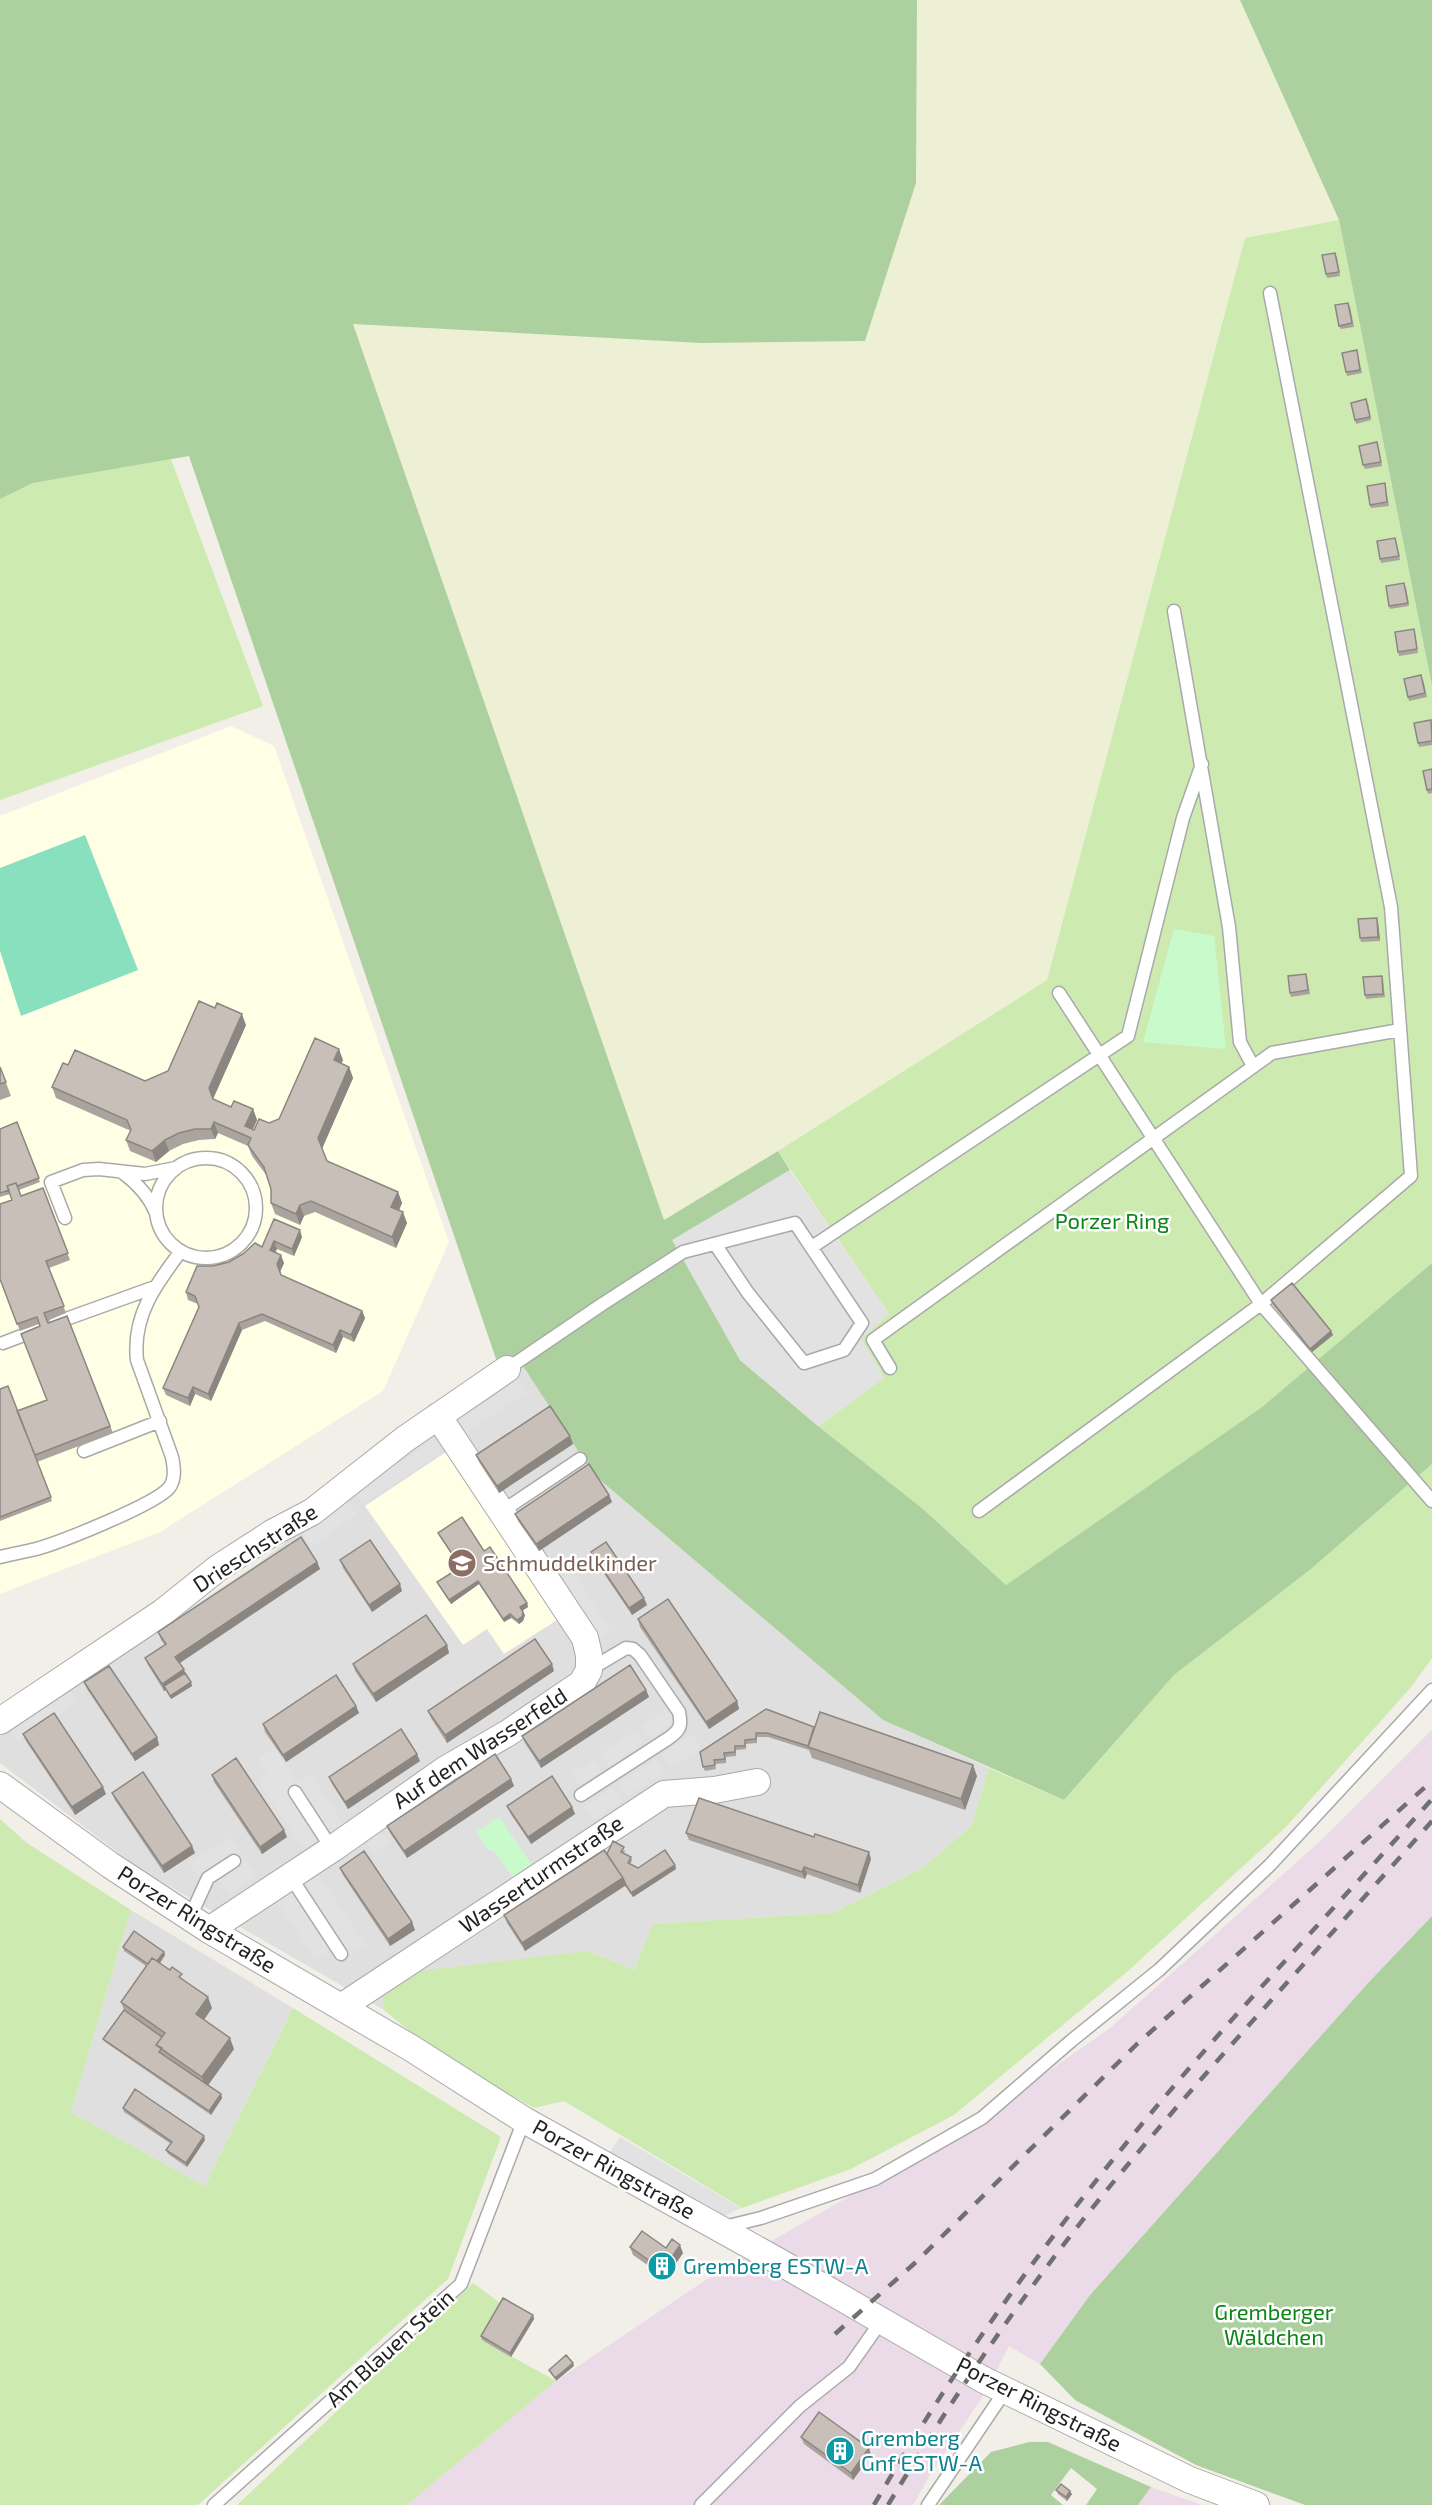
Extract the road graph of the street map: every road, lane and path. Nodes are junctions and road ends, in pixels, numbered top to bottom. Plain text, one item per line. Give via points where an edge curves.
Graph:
1 (1270, 293) dead end
2 (1174, 611) dead end
3 (1202, 764) junction
4 (1059, 993) dead end
5 (1400, 1030) junction
6 (1099, 1056) junction
7 (1253, 1066) junction
8 (1152, 1138) junction
9 (177, 1168) junction
10 (123, 1173) junction
11 (65, 1218) dead end
12 (158, 1220) junction
13 (716, 1244) junction
14 (812, 1247) junction
15 (181, 1251) junction
16 (155, 1287) junction
17 (1261, 1304) junction
18 (1, 1343) edge
19 (890, 1368) dead end
20 (507, 1369) joint
21 (438, 1416) junction
22 (160, 1420) junction
23 (84, 1451) dead end
24 (580, 1459) dead end
25 (1432, 1501) edge
26 (979, 1511) dead end
27 (501, 1512) junction
28 (0, 1557) edge
29 (590, 1670) junction
30 (1432, 1690) edge
31 (0, 1721) edge
32 (757, 1782) dead end
33 (0, 1785) edge
34 (294, 1792) dead end
35 (581, 1795) dead end
36 (332, 1849) junction
37 (234, 1861) dead end
38 (290, 1876) junction
39 (199, 1923) junction
40 (341, 1954) dead end
41 (341, 2007) junction
42 (524, 2120) junction
43 (720, 2228) junction
44 (882, 2320) junction
45 (1005, 2391) junction
46 (214, 2505) edge
47 (701, 2505) edge
48 (928, 2505) edge
49 (1256, 2505) edge

1 - 5 lane via 1391,907
2 - 3 lane
3 - 6 lane via 1183,818 1128,1036
3 - 7 lane via 1229,927 1240,1042
4 - 6 lane
5 - 7 lane via 1272,1053
5 - 17 lane via 1411,1176
6 - 8 lane
6 - 14 lane
7 - 8 lane
8 - 17 lane
8 - 19 lane via 873,1340
9 - 10 lane via 145,1174
9 - 12 lane via 159,1191
9 - 15 lane via 192,1160 208,1158 238,1169 249,1182 256,1214 242,1243 228,1253 213,1258
10 - 11 lane via 83,1170 51,1182
10 - 12 lane via 150,1200
12 - 15 lane via 171,1243
13 - 14 lane via 795,1223
13 - 14 lane via 748,1293 804,1363 844,1350 862,1323
13 - 20 lane via 683,1252
15 - 16 lane
16 - 18 lane
16 - 22 lane via 141,1313 135,1343 137,1360
17 - 25 lane
17 - 26 lane
20 - 21 street, Drieschstraße
21 - 27 street, Auf dem Wasserfeld
21 - 31 street, Drieschstraße via 312,1512 218,1568 163,1612
22 - 23 lane
22 - 28 lane via 175,1473 171,1486 160,1497 38,1549
24 - 27 lane
27 - 29 street, Auf dem Wasserfeld via 585,1638
29 - 35 lane via 626,1648 633,1649 679,1712 681,1723 679,1731
29 - 36 street, Auf dem Wasserfeld via 582,1683 566,1695 446,1769
30 - 43 lane via 1270,1865 1159,1970 982,2118 875,2179
32 - 41 street, Wasserturmstraße via 664,1794
33 - 39 street, Porzer Ringstraße
34 - 36 lane
36 - 38 street, Auf dem Wasserfeld
37 - 39 lane via 208,1878
38 - 39 street, Auf dem Wasserfeld
38 - 40 lane
39 - 41 street, Porzer Ringstraße
41 - 42 street, Porzer Ringstraße
42 - 43 street, Porzer Ringstraße
42 - 46 lane, Am Blauen Stein via 461,2284
43 - 44 street, Porzer Ringstraße
44 - 45 street, Porzer Ringstraße
44 - 47 lane via 849,2367 800,2406
45 - 48 lane
45 - 49 street, Porzer Ringstraße via 1190,2480

